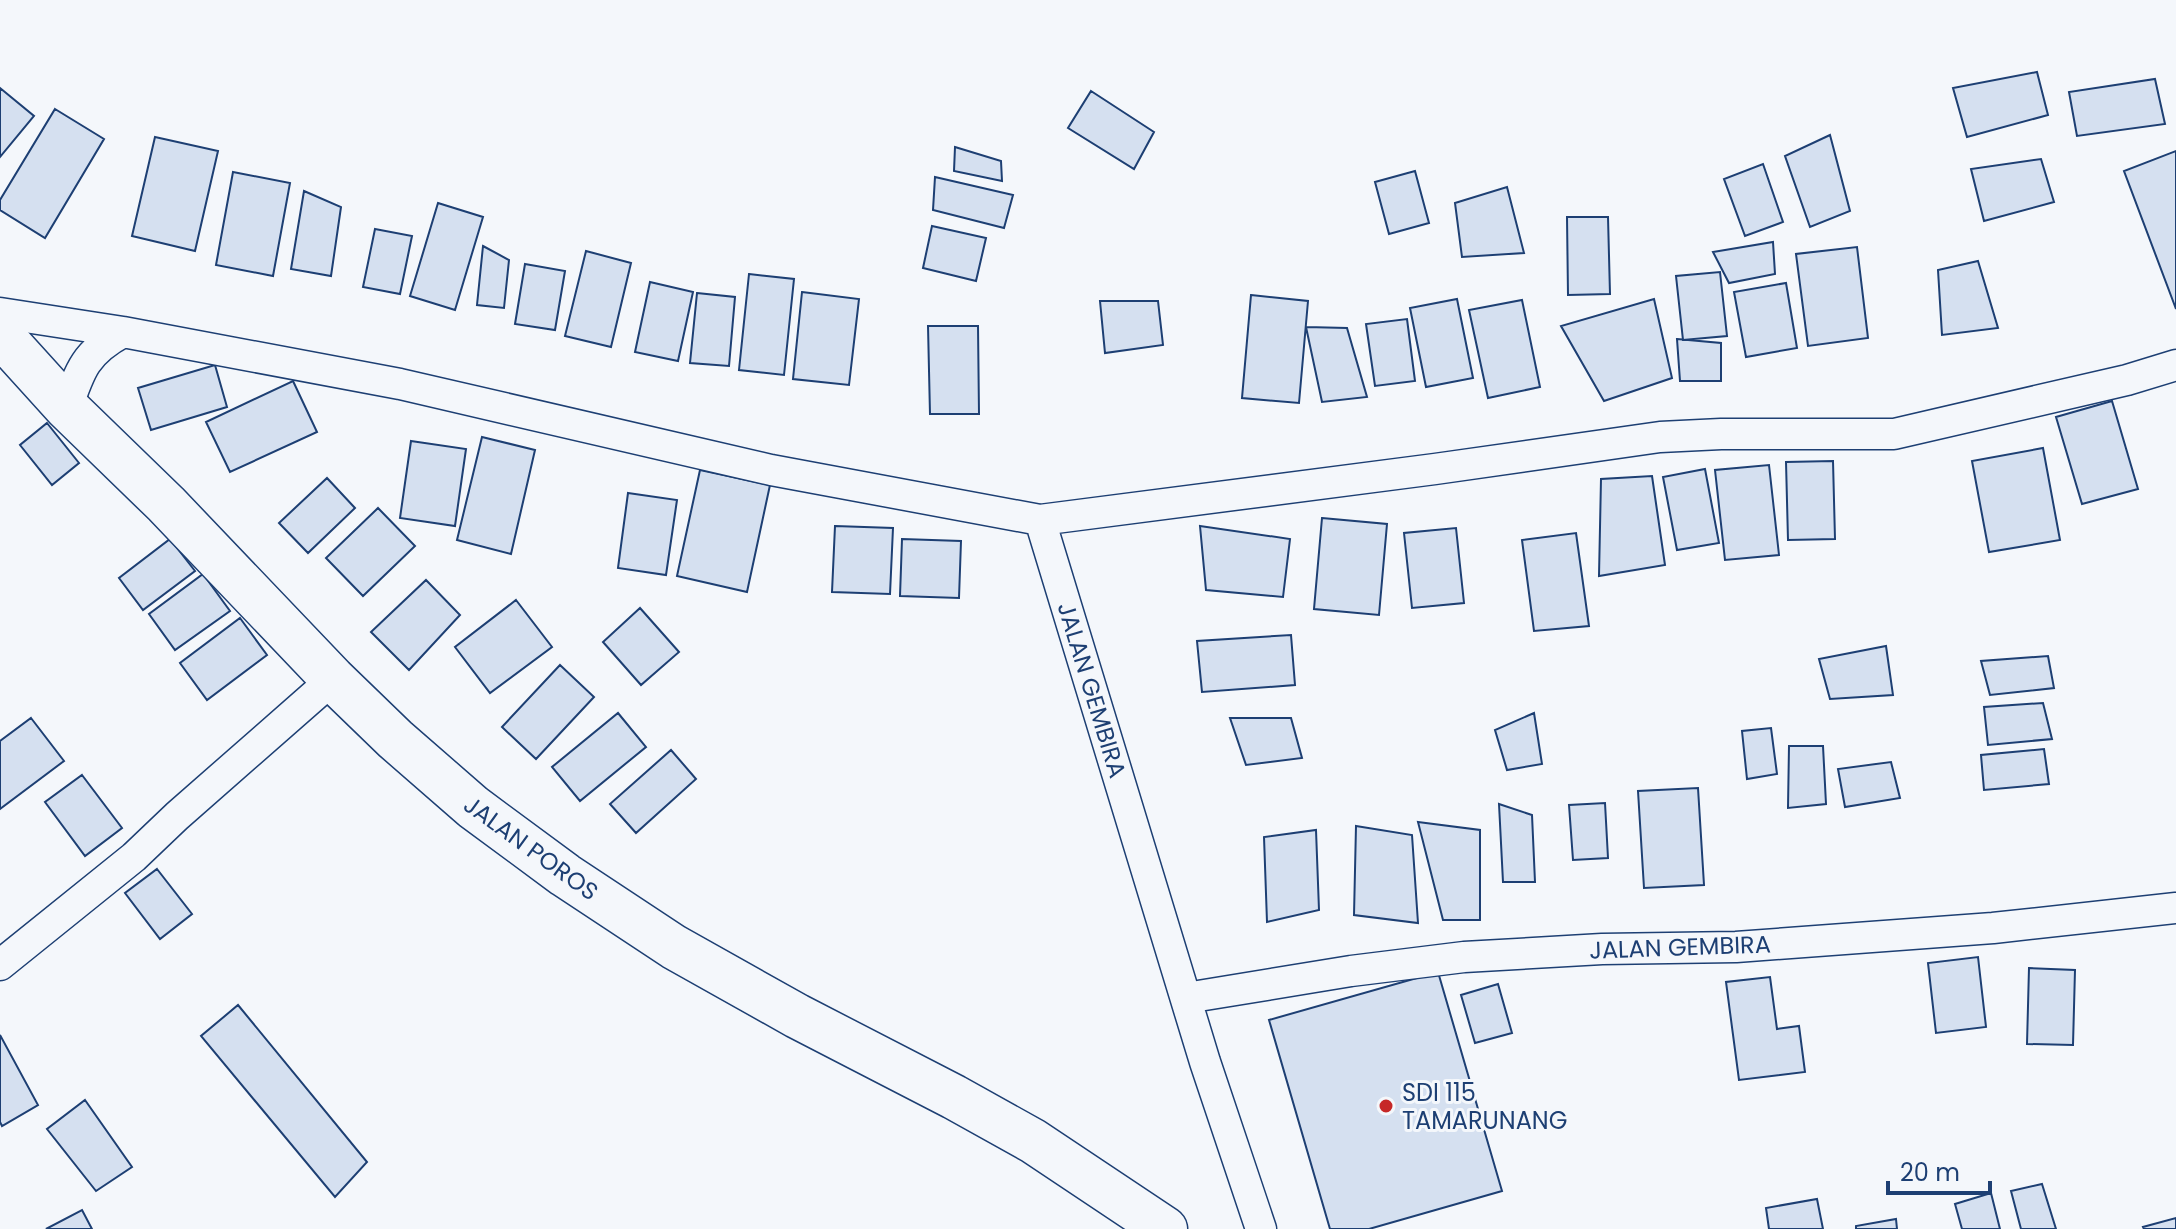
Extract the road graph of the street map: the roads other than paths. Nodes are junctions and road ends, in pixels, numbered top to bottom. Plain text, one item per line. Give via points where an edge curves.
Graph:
1 (0, 313) edge
2 (123, 332) junction
3 (0, 334) edge
4 (2176, 365) edge
5 (67, 408) junction
6 (1040, 520) junction
7 (333, 679) junction
8 (2176, 908) edge
9 (0, 965) edge
10 (1186, 998) junction
11 (1165, 1229) edge
12 (1261, 1229) edge

1 - 2 street
2 - 5 street via 85,362
2 - 6 street via 400,384 771,470
3 - 5 main road, JALAN POROS
4 - 6 street via 1894,434 1660,437
5 - 7 main road, JALAN POROS
6 - 10 street, JALAN GEMBIRA
7 - 9 street via 134,857
7 - 11 main road, JALAN POROS via 473,807 565,875 674,947 1033,1141
8 - 10 street, JALAN GEMBIRA via 1751,946 1464,957
10 - 12 street, JALAN GEMBIRA

